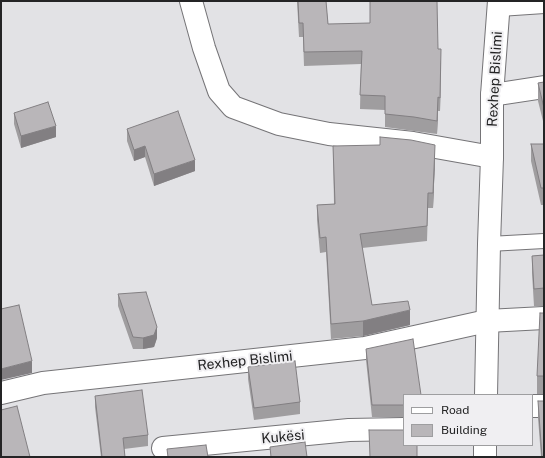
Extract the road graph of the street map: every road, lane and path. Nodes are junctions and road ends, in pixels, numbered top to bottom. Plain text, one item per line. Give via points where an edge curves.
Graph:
1 (191, 1) edge
2 (544, 2) edge
3 (499, 3) edge
4 (544, 87) edge
5 (492, 95) junction
6 (492, 157) junction
7 (544, 241) edge
8 (489, 244) junction
9 (544, 318) edge
10 (487, 321) junction
11 (1, 393) edge
12 (486, 394) edge
13 (533, 406) edge
14 (544, 406) edge
15 (403, 429) edge
16 (485, 446) edge
17 (163, 448) dead end
18 (485, 457) edge

1 - 6 street via 219,91 233,107 279,124 329,134 413,143
2 - 3 street
3 - 5 street, Rexhep Bislimi
4 - 5 street
5 - 6 street, Rexhep Bislimi
6 - 8 street, Rexhep Bislimi
7 - 8 lane
8 - 10 street, Rexhep Bislimi
9 - 10 street
10 - 11 street, Rexhep Bislimi via 365,348 44,383
10 - 12 street, Rexhep Bislimi
13 - 14 street
15 - 17 street, Kukësi via 349,430
16 - 18 street

